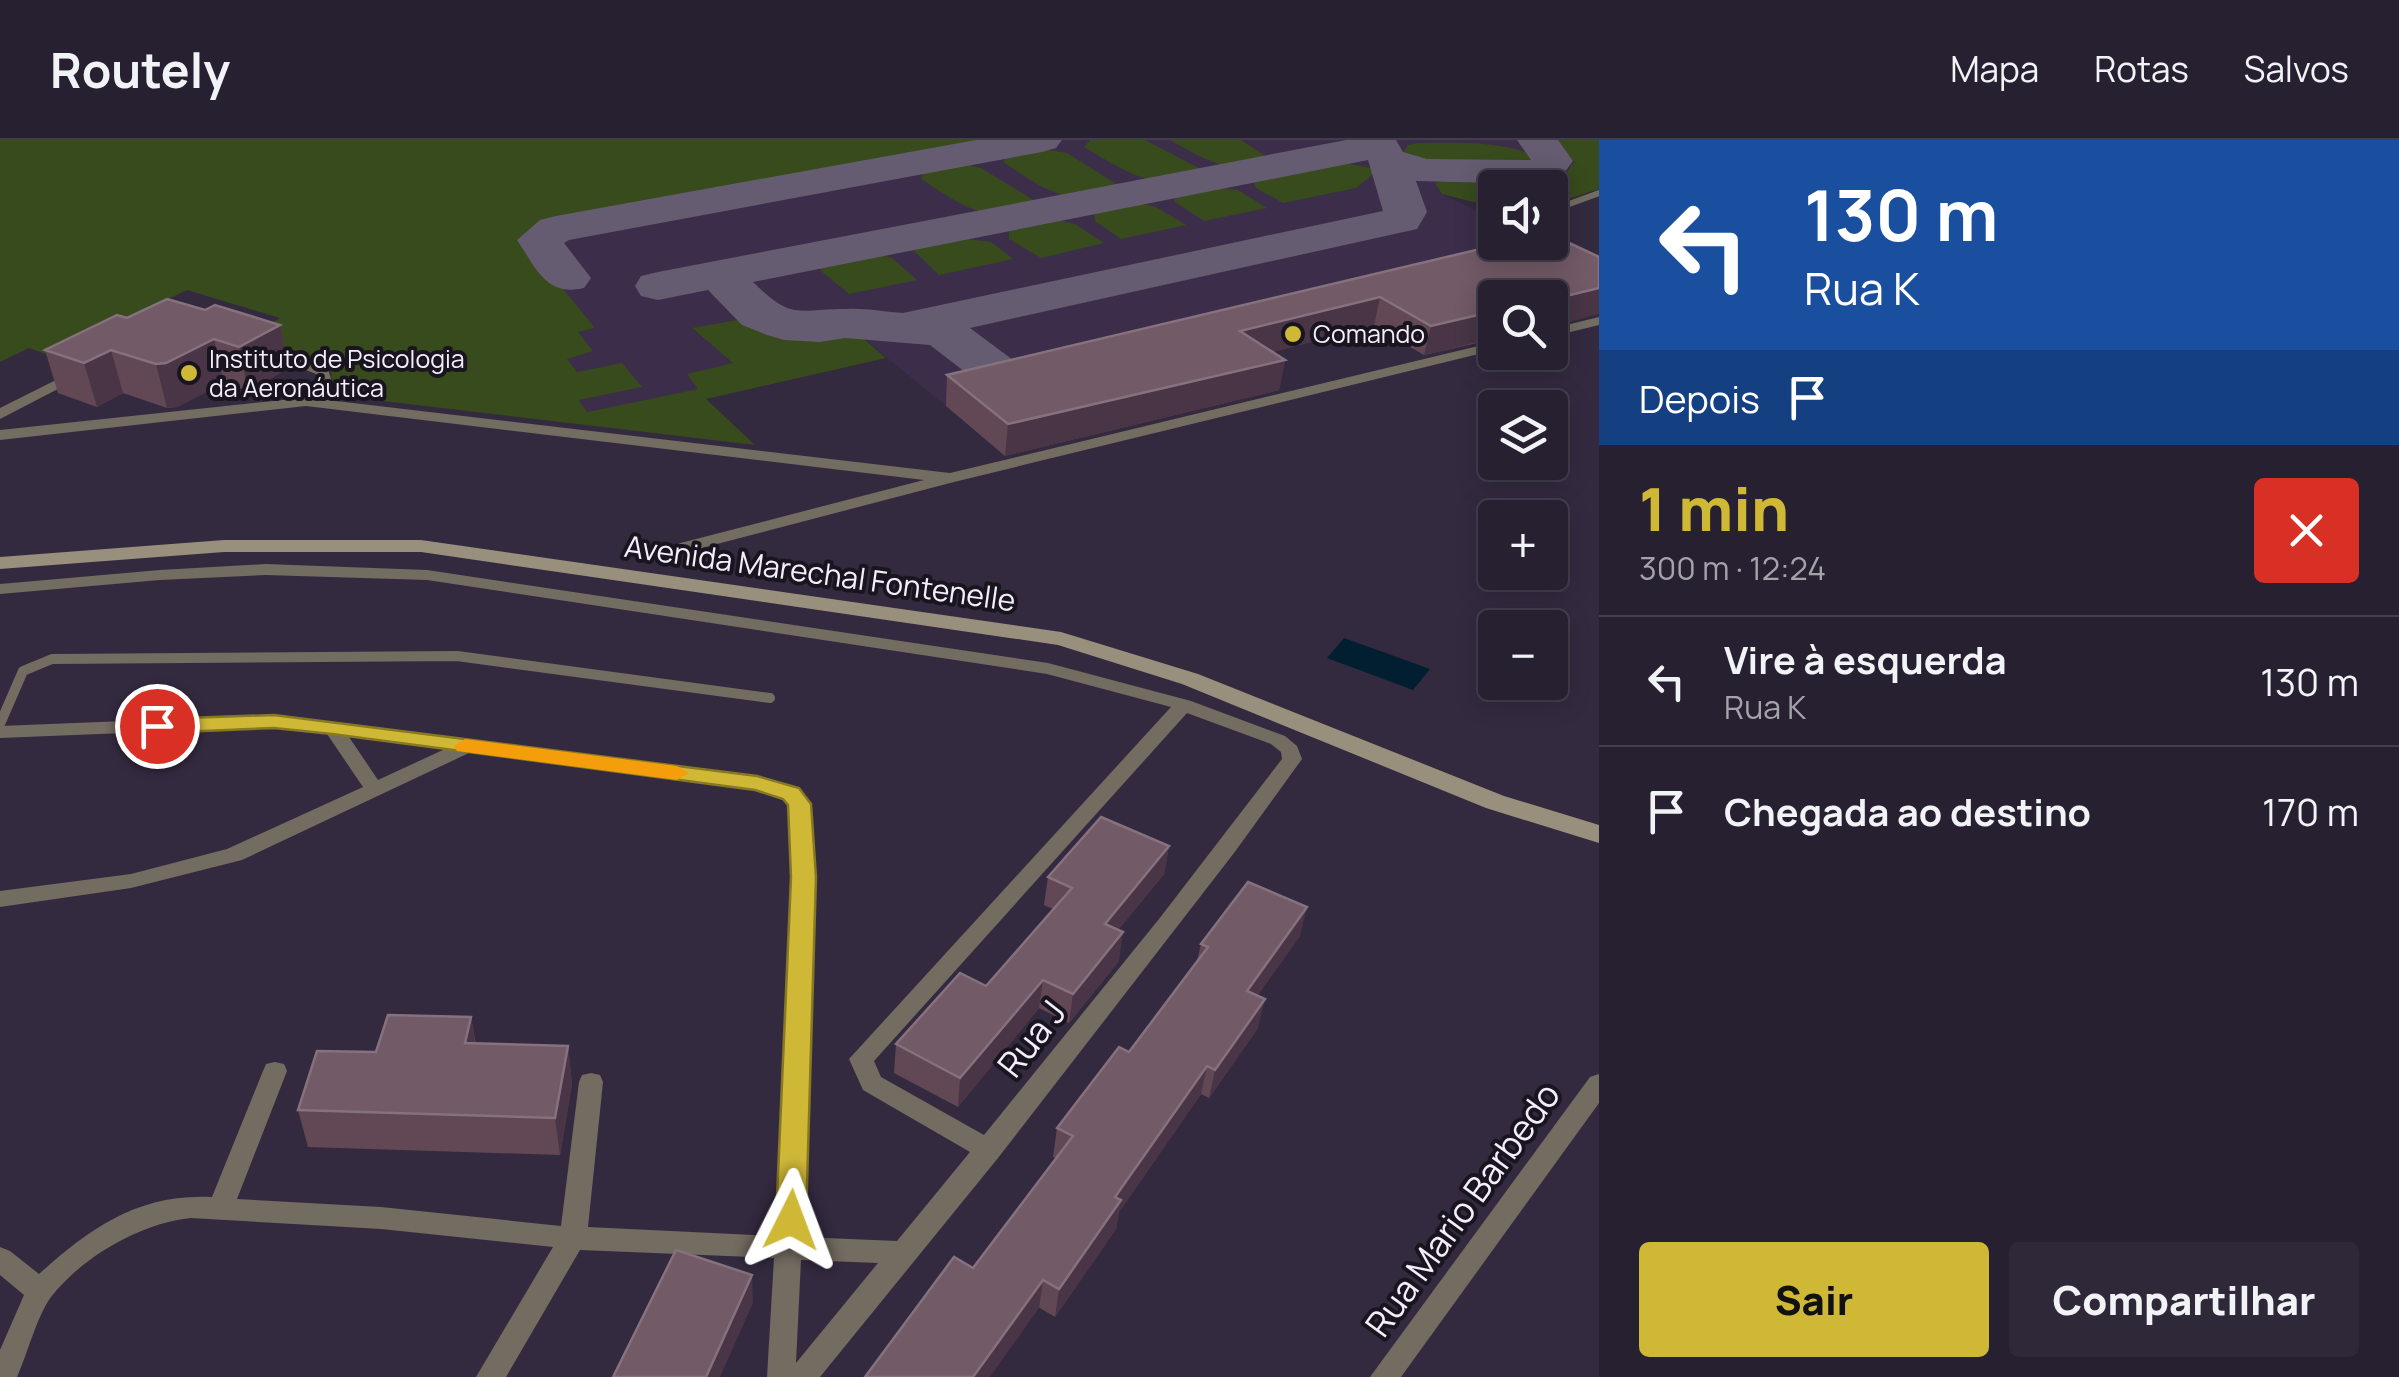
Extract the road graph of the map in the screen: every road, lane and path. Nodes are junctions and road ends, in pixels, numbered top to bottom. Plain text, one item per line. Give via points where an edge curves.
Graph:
1 (1599, 193) edge
2 (1568, 204) edge
3 (1599, 321) edge
4 (1568, 329) edge
5 (256, 345) edge
6 (1478, 350) edge
7 (98, 362) edge
8 (306, 402) junction
9 (0, 414) edge
10 (0, 435) edge
11 (950, 478) junction
12 (671, 551) dead end
13 (0, 563) edge
14 (0, 589) edge
15 (770, 698) dead end
16 (1184, 704) junction
17 (0, 724) edge
18 (332, 727) junction
19 (0, 732) edge
20 (468, 746) junction
21 (375, 790) junction
22 (1599, 834) edge
23 (0, 899) edge
24 (275, 1071) dead end
25 (591, 1082) dead end
26 (1599, 1084) edge
27 (990, 1151) junction
28 (222, 1207) junction
29 (574, 1238) junction
30 (789, 1249) junction
31 (907, 1254) junction
32 (0, 1259) edge
33 (38, 1291) junction
34 (3, 1377) edge
35 (490, 1377) edge
36 (781, 1377) edge
37 (802, 1377) edge
38 (1384, 1377) edge

1 - 2 lane
3 - 4 street
5 - 8 street via 323,372 326,386
6 - 11 street
7 - 9 street
8 - 10 street
8 - 11 street
11 - 12 street
13 - 22 main road, Avenida Marechal Fontenelle via 224,546 421,546 1062,639 1190,679 1495,802
14 - 16 street via 181,571 426,574 1010,662
15 - 17 lane via 457,656 52,659 23,671
16 - 27 street, Rua J via 1278,740 1292,754
16 - 27 street via 861,1059 872,1083
18 - 19 street via 274,722
18 - 20 street
18 - 21 street
20 - 21 street
20 - 30 street via 757,783 791,794 800,804
21 - 23 street via 234,855 188,869
24 - 28 street
25 - 29 street
26 - 38 street, Rua Mario Barbedo
27 - 31 street, Rua J
28 - 29 street
28 - 33 street via 160,1210 121,1226
29 - 30 street
29 - 35 street
30 - 31 street
30 - 36 street
31 - 37 street, Rua J
32 - 33 street
33 - 34 street

